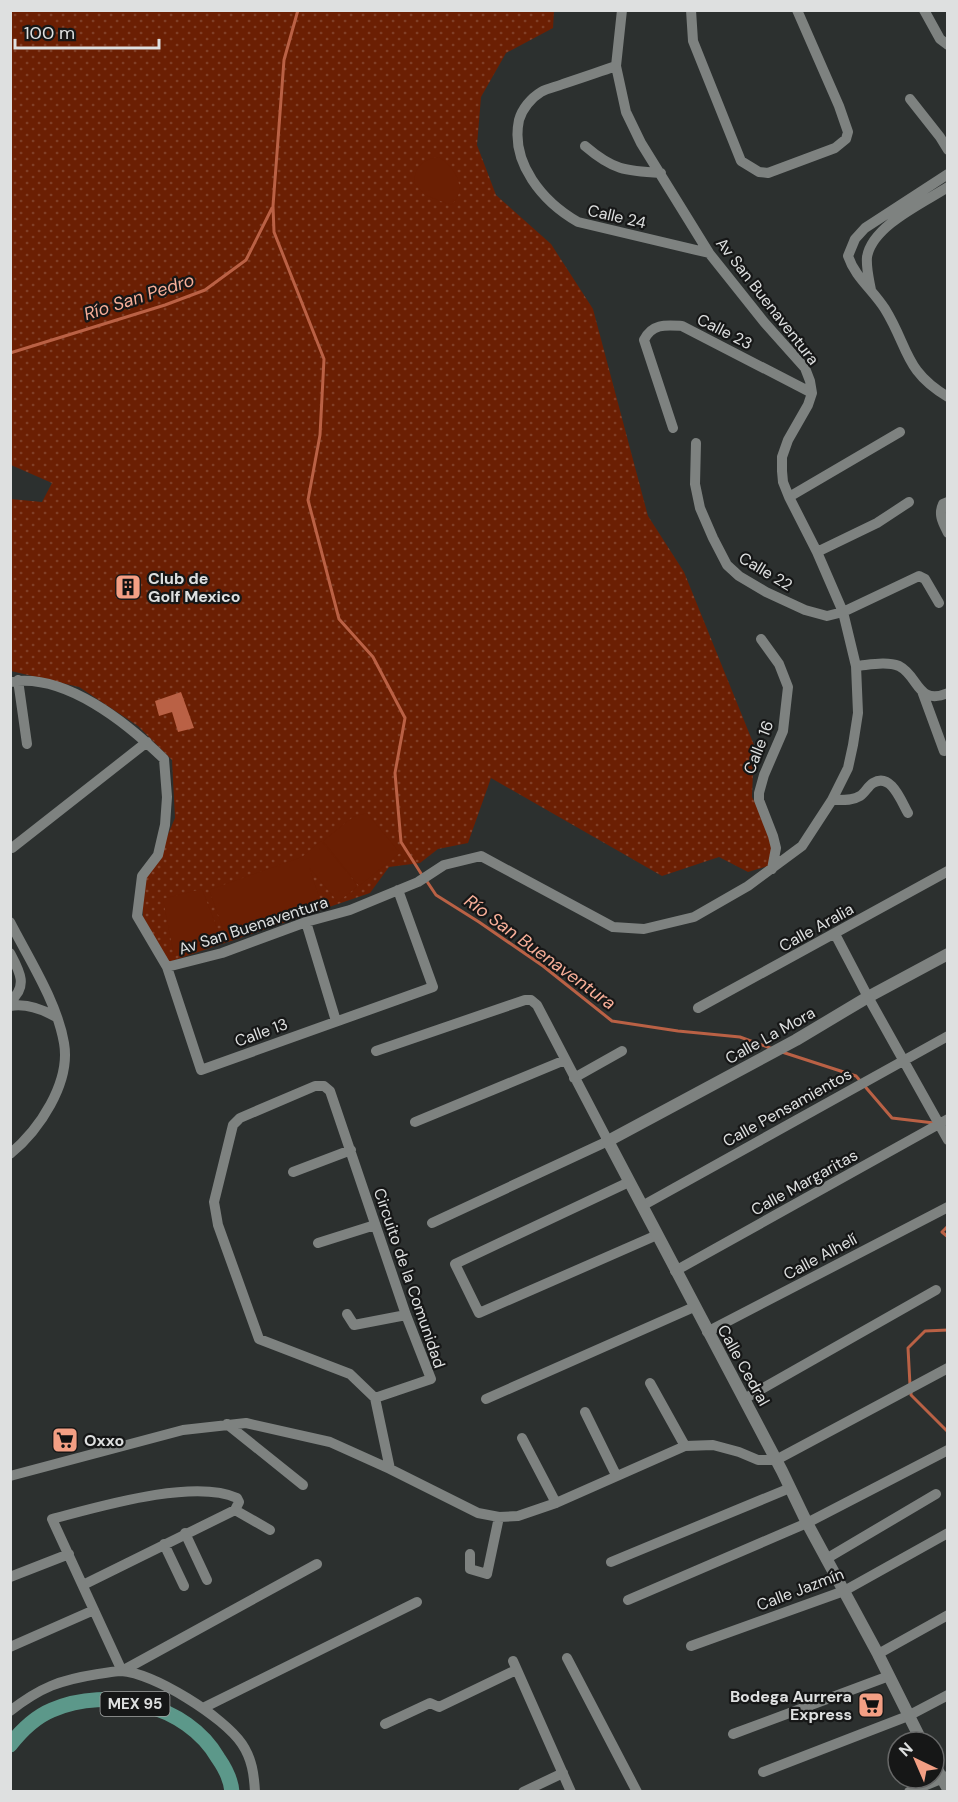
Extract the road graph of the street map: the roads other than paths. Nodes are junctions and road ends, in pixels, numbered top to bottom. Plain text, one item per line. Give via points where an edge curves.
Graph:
1 (622, 10) edge
2 (691, 10) edge
3 (798, 10) edge
4 (924, 10) edge
5 (948, 45) edge
6 (616, 66) junction
7 (910, 99) dead end
8 (585, 146) dead end
9 (948, 150) edge
10 (661, 173) junction
11 (948, 174) edge
12 (948, 187) edge
13 (709, 253) junction
14 (871, 290) junction
15 (812, 393) junction
16 (948, 397) edge
17 (673, 428) dead end
18 (900, 432) dead end
19 (696, 443) dead end
20 (789, 497) junction
21 (909, 502) dead end
22 (948, 502) edge
23 (948, 533) edge
24 (817, 552) junction
25 (939, 603) dead end
26 (843, 612) junction
27 (761, 639) dead end
28 (856, 666) junction
29 (14, 681) edge
30 (922, 691) junction
31 (948, 693) edge
32 (147, 742) junction
33 (27, 744) dead end
34 (944, 752) dead end
35 (832, 800) junction
36 (908, 813) dead end
37 (12, 848) edge
38 (772, 869) junction
39 (948, 871) edge
40 (398, 890) junction
41 (10, 921) edge
42 (306, 922) junction
43 (835, 934) junction
44 (10, 953) edge
45 (948, 954) edge
46 (167, 967) junction
47 (868, 997) junction
48 (10, 1004) edge
49 (698, 1008) dead end
50 (56, 1017) junction
51 (336, 1021) junction
52 (948, 1036) edge
53 (376, 1051) dead end
54 (622, 1052) dead end
55 (565, 1060) junction
56 (903, 1060) junction
57 (574, 1078) junction
58 (415, 1122) dead end
59 (939, 1124) edge
60 (948, 1140) edge
61 (608, 1141) junction
62 (351, 1150) junction
63 (10, 1154) edge
64 (293, 1172) dead end
65 (629, 1182) junction
66 (642, 1206) junction
67 (947, 1207) edge
68 (432, 1223) dead end
69 (375, 1226) junction
70 (657, 1235) junction
71 (318, 1243) dead end
72 (675, 1270) junction
73 (936, 1290) dead end
74 (694, 1307) junction
75 (346, 1314) dead end
76 (406, 1315) junction
77 (707, 1332) junction
78 (948, 1368) edge
79 (650, 1383) dead end
80 (375, 1398) junction
81 (744, 1399) junction
82 (486, 1400) dead end
83 (585, 1412) dead end
84 (227, 1424) junction
85 (522, 1437) dead end
86 (686, 1446) junction
87 (948, 1450) edge
88 (776, 1460) junction
89 (390, 1469) junction
90 (616, 1475) junction
91 (10, 1476) edge
92 (303, 1485) dead end
93 (790, 1488) junction
94 (936, 1494) dead end
95 (556, 1503) junction
96 (237, 1506) junction
97 (499, 1517) junction
98 (807, 1523) junction
99 (270, 1530) dead end
100 (185, 1533) junction
101 (948, 1533) edge
102 (164, 1544) junction
103 (69, 1554) junction
104 (470, 1554) dead end
105 (826, 1558) junction
106 (611, 1563) dead end
107 (317, 1564) dead end
108 (10, 1577) edge
109 (207, 1580) dead end
110 (83, 1585) junction
111 (184, 1586) dead end
112 (844, 1591) junction
113 (628, 1600) dead end
114 (417, 1602) dead end
115 (94, 1610) junction
116 (948, 1615) edge
117 (691, 1646) dead end
118 (10, 1647) edge
119 (878, 1654) junction
120 (567, 1658) dead end
121 (122, 1671) junction
122 (889, 1676) junction
123 (948, 1695) edge
124 (203, 1708) junction
125 (10, 1711) edge
126 (908, 1716) junction
127 (385, 1724) dead end
128 (916, 1730) edge
129 (733, 1734) dead end
130 (10, 1745) edge
131 (763, 1772) dead end
132 (563, 1773) junction
133 (232, 1791) edge
134 (255, 1791) edge
135 (523, 1791) edge
136 (571, 1791) edge
137 (636, 1791) edge

1 - 6 street, Av San Buenaventura
2 - 3 street via 693,41 741,161 768,173 835,148 848,132
4 - 5 street via 940,39
6 - 10 street, Av San Buenaventura via 626,112
6 - 13 street, Calle 24 via 541,92 529,102 520,115 517,131 518,152 529,175 548,199 578,222
7 - 9 street
8 - 10 street via 614,167
10 - 13 street, Av San Buenaventura
11 - 14 street via 855,239 848,256
12 - 14 street via 875,237 867,256
13 - 15 street, Av San Buenaventura via 805,368
14 - 16 street via 916,371 929,386
15 - 17 street, Calle 23 via 682,326 663,325 647,333 644,340
15 - 20 street via 782,458 783,482
18 - 20 street
19 - 26 street, Calle 22 via 695,484 700,508 727,565 766,592 805,610 827,616
20 - 24 street
21 - 24 street
22 - 23 street via 941,509
24 - 26 street
25 - 26 street via 925,579 919,576
26 - 28 street
27 - 38 street, Calle 16 via 788,687 783,731 759,793 776,848
28 - 30 street via 886,663 900,667
28 - 35 street via 858,713 853,745 848,768
29 - 32 street, Av San Buenaventura via 38,681 68,690 124,723
29 - 33 street
30 - 31 street via 937,698
30 - 34 street
32 - 37 street
32 - 46 street, Av San Buenaventura via 164,759 167,797 158,855 142,876 138,916
35 - 36 street via 862,795 879,780 894,787
35 - 38 street via 802,846
38 - 40 street, Av San Buenaventura via 694,917 644,929 613,927 481,856 444,865
39 - 43 street, Calle Aralia
40 - 42 street, Av San Buenaventura via 350,910
40 - 51 street, Calle 13 via 433,987
41 - 50 street
42 - 46 street, Av San Buenaventura via 222,954
42 - 51 street
43 - 47 street
43 - 49 street, Calle Aralia
44 - 48 street via 21,976 18,994
45 - 47 street, Calle La Mora
46 - 51 street, Calle 13 via 201,1070
47 - 56 street
47 - 61 street, Calle La Mora via 796,1041
48 - 50 street via 45,1010
50 - 63 street via 65,1046 61,1076 45,1115
52 - 56 street, Calle Pensamientos
53 - 55 street, Calle Cedral via 531,1000
54 - 57 street
55 - 57 street, Calle Cedral
55 - 58 street
56 - 59 street
56 - 66 street, Calle Pensamientos
57 - 61 street, Calle Cedral
59 - 60 street
59 - 72 street, Calle Margaritas
61 - 65 street, Calle Cedral
61 - 68 street
62 - 64 street
62 - 69 street, Circuito de la Comunidad
62 - 80 street, Circuito de la Comunidad via 330,1091 315,1086 240,1118 233,1125 214,1202 218,1225 259,1339 350,1374
65 - 66 street, Calle Cedral
65 - 70 street via 455,1264 479,1313
66 - 70 street, Calle Cedral
67 - 77 street, Calle Alhelí
69 - 71 street
69 - 76 street, Circuito de la Comunidad
70 - 72 street, Calle Cedral
72 - 74 street, Calle Cedral
73 - 81 street
74 - 77 street, Calle Cedral
74 - 82 street
75 - 76 street via 354,1324
76 - 80 street, Circuito de la Comunidad via 431,1379
77 - 81 street, Calle Cedral
78 - 88 street
79 - 86 street
80 - 89 street
81 - 88 street, Calle Cedral
83 - 90 street
84 - 89 street via 246,1423 330,1442
84 - 91 street via 183,1430
84 - 92 street
85 - 95 street
86 - 88 street via 713,1445 758,1460
86 - 90 street
87 - 98 street
88 - 93 street, Calle Cedral
89 - 97 street via 478,1514
90 - 95 street
93 - 98 street, Calle Cedral
93 - 106 street
94 - 105 street
95 - 97 street via 518,1516
96 - 99 street
96 - 100 street
96 - 103 street via 237,1498 230,1494 191,1492 134,1498 52,1519
97 - 104 street via 487,1574 470,1569
98 - 105 street, Calle Cedral
98 - 113 street
100 - 102 street
100 - 109 street
101 - 112 street, Calle Jazmín
102 - 110 street
102 - 111 street
103 - 108 street
103 - 110 street
105 - 112 street, Calle Cedral
107 - 121 street
110 - 115 street
112 - 117 street, Calle Jazmín
112 - 119 street, Calle Cedral
114 - 124 street
115 - 118 street
115 - 121 street
116 - 119 street
119 - 122 street, Calle Cedral
120 - 137 street
121 - 124 street via 162,1684
121 - 125 street via 58,1683 33,1694
122 - 126 street, Calle Cedral
122 - 129 street
123 - 126 street
124 - 134 street via 241,1743 254,1767
126 - 128 street, Calle Cedral
126 - 131 street
127 - 132 street via 430,1703 439,1707 515,1665
130 - 133 main road, MEX 95 via 52,1710 80,1702 117,1700 152,1707 174,1716 206,1739 226,1770
132 - 135 street
132 - 136 street

